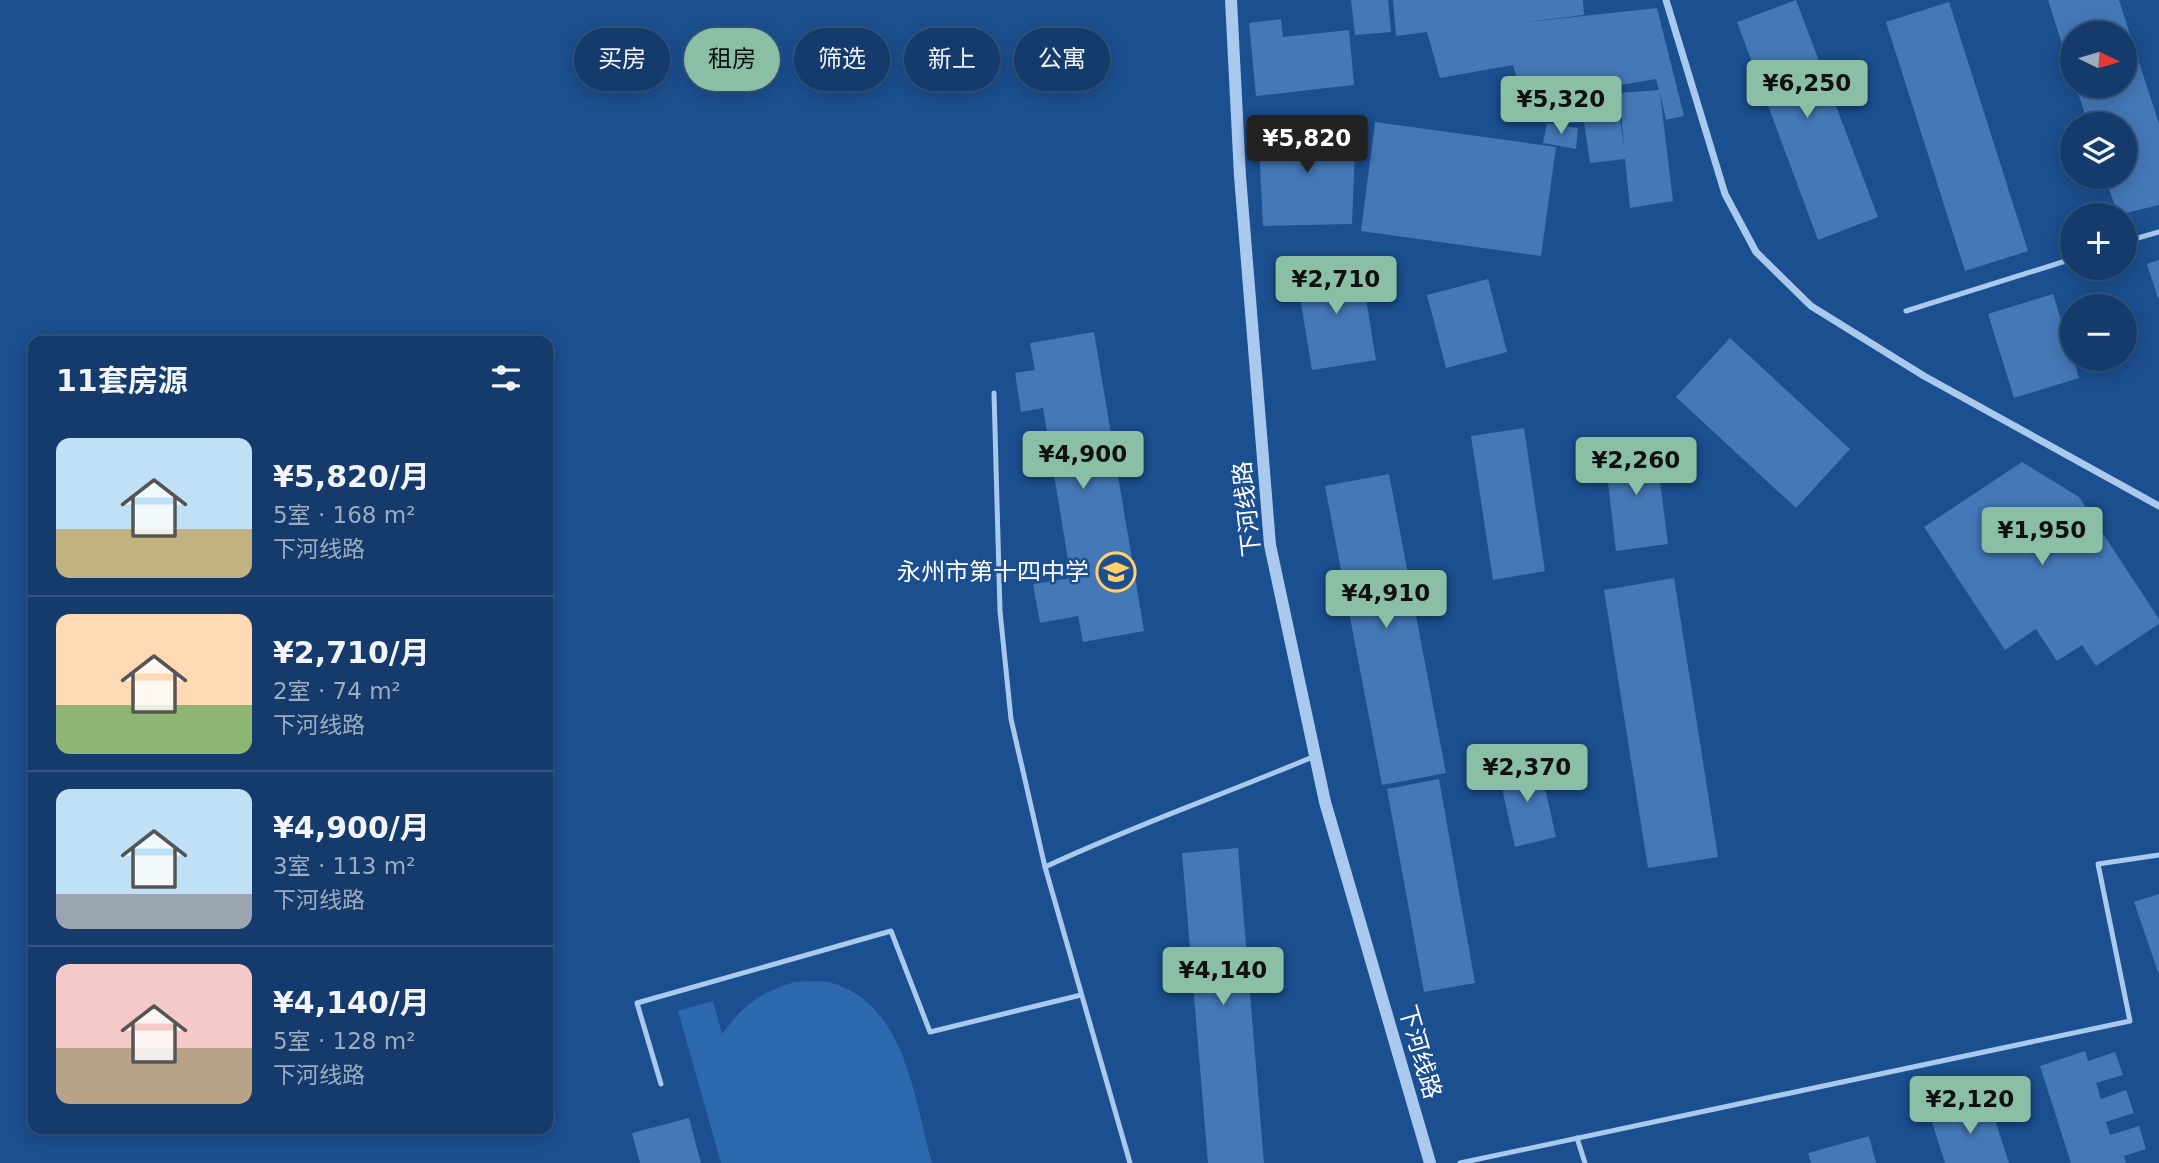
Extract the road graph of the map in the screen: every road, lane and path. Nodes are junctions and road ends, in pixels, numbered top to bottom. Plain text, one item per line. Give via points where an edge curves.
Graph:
1 (1231, 0) edge
2 (1666, 0) edge
3 (2159, 232) edge
4 (2137, 239) edge
5 (2060, 263) edge
6 (1906, 311) dead end
7 (994, 393) dead end
8 (2159, 506) edge
9 (1315, 756) junction
10 (2159, 855) edge
11 (1045, 867) junction
12 (1081, 995) junction
13 (661, 1084) dead end
14 (1577, 1138) junction
15 (1130, 1163) edge
16 (1430, 1163) edge
17 (1460, 1163) edge
18 (1585, 1163) edge

1 - 9 street, 下河线路 via 1269,545
2 - 8 street via 1725,194 1756,252 1811,306 1924,376
3 - 4 lane
5 - 6 lane
7 - 11 lane via 1000,611 1010,719
9 - 11 lane
9 - 16 street, 下河线路
10 - 14 lane via 2098,864 2130,1021
11 - 12 lane
12 - 13 lane via 930,1032 891,931 637,1003
12 - 15 lane
14 - 17 lane
14 - 18 lane

